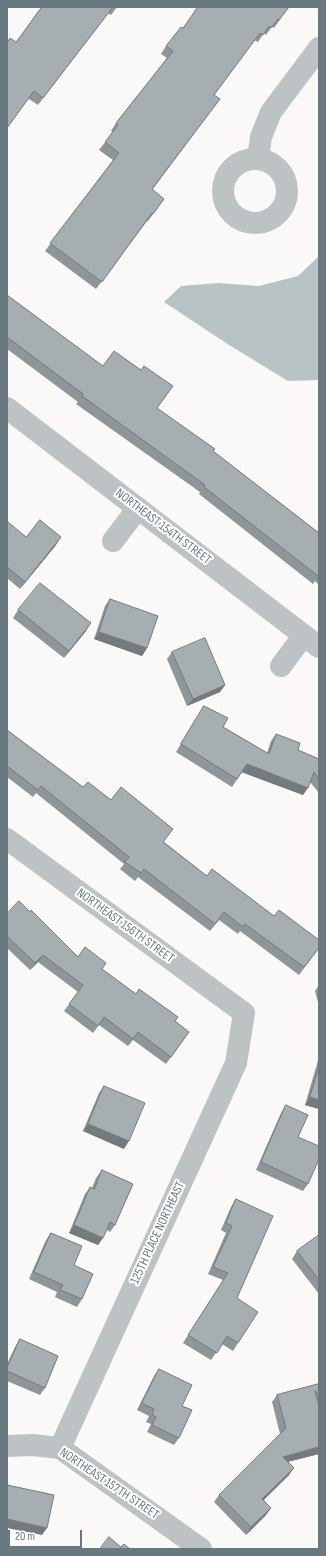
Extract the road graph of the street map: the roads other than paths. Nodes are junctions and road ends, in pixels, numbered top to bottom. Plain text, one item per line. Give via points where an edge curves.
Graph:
1 (319, 48) edge
2 (258, 159) dead end
3 (7, 408) edge
4 (138, 508) junction
5 (113, 541) dead end
6 (312, 641) edge
7 (281, 666) dead end
8 (7, 839) edge
9 (244, 1013) joint
10 (7, 1446) edge
11 (60, 1448) junction
12 (202, 1549) edge

1 - 2 street via 271,112 261,137
3 - 4 street, NORTHEAST 154TH STREET
4 - 5 street
4 - 6 street, NORTHEAST 154TH STREET
6 - 7 street
8 - 9 street, NORTHEAST 156TH STREET
9 - 11 street, 125TH PLACE NORTHEAST via 236,1063
10 - 11 street, NORTHEAST 157TH STREET
11 - 12 street, NORTHEAST 157TH STREET

